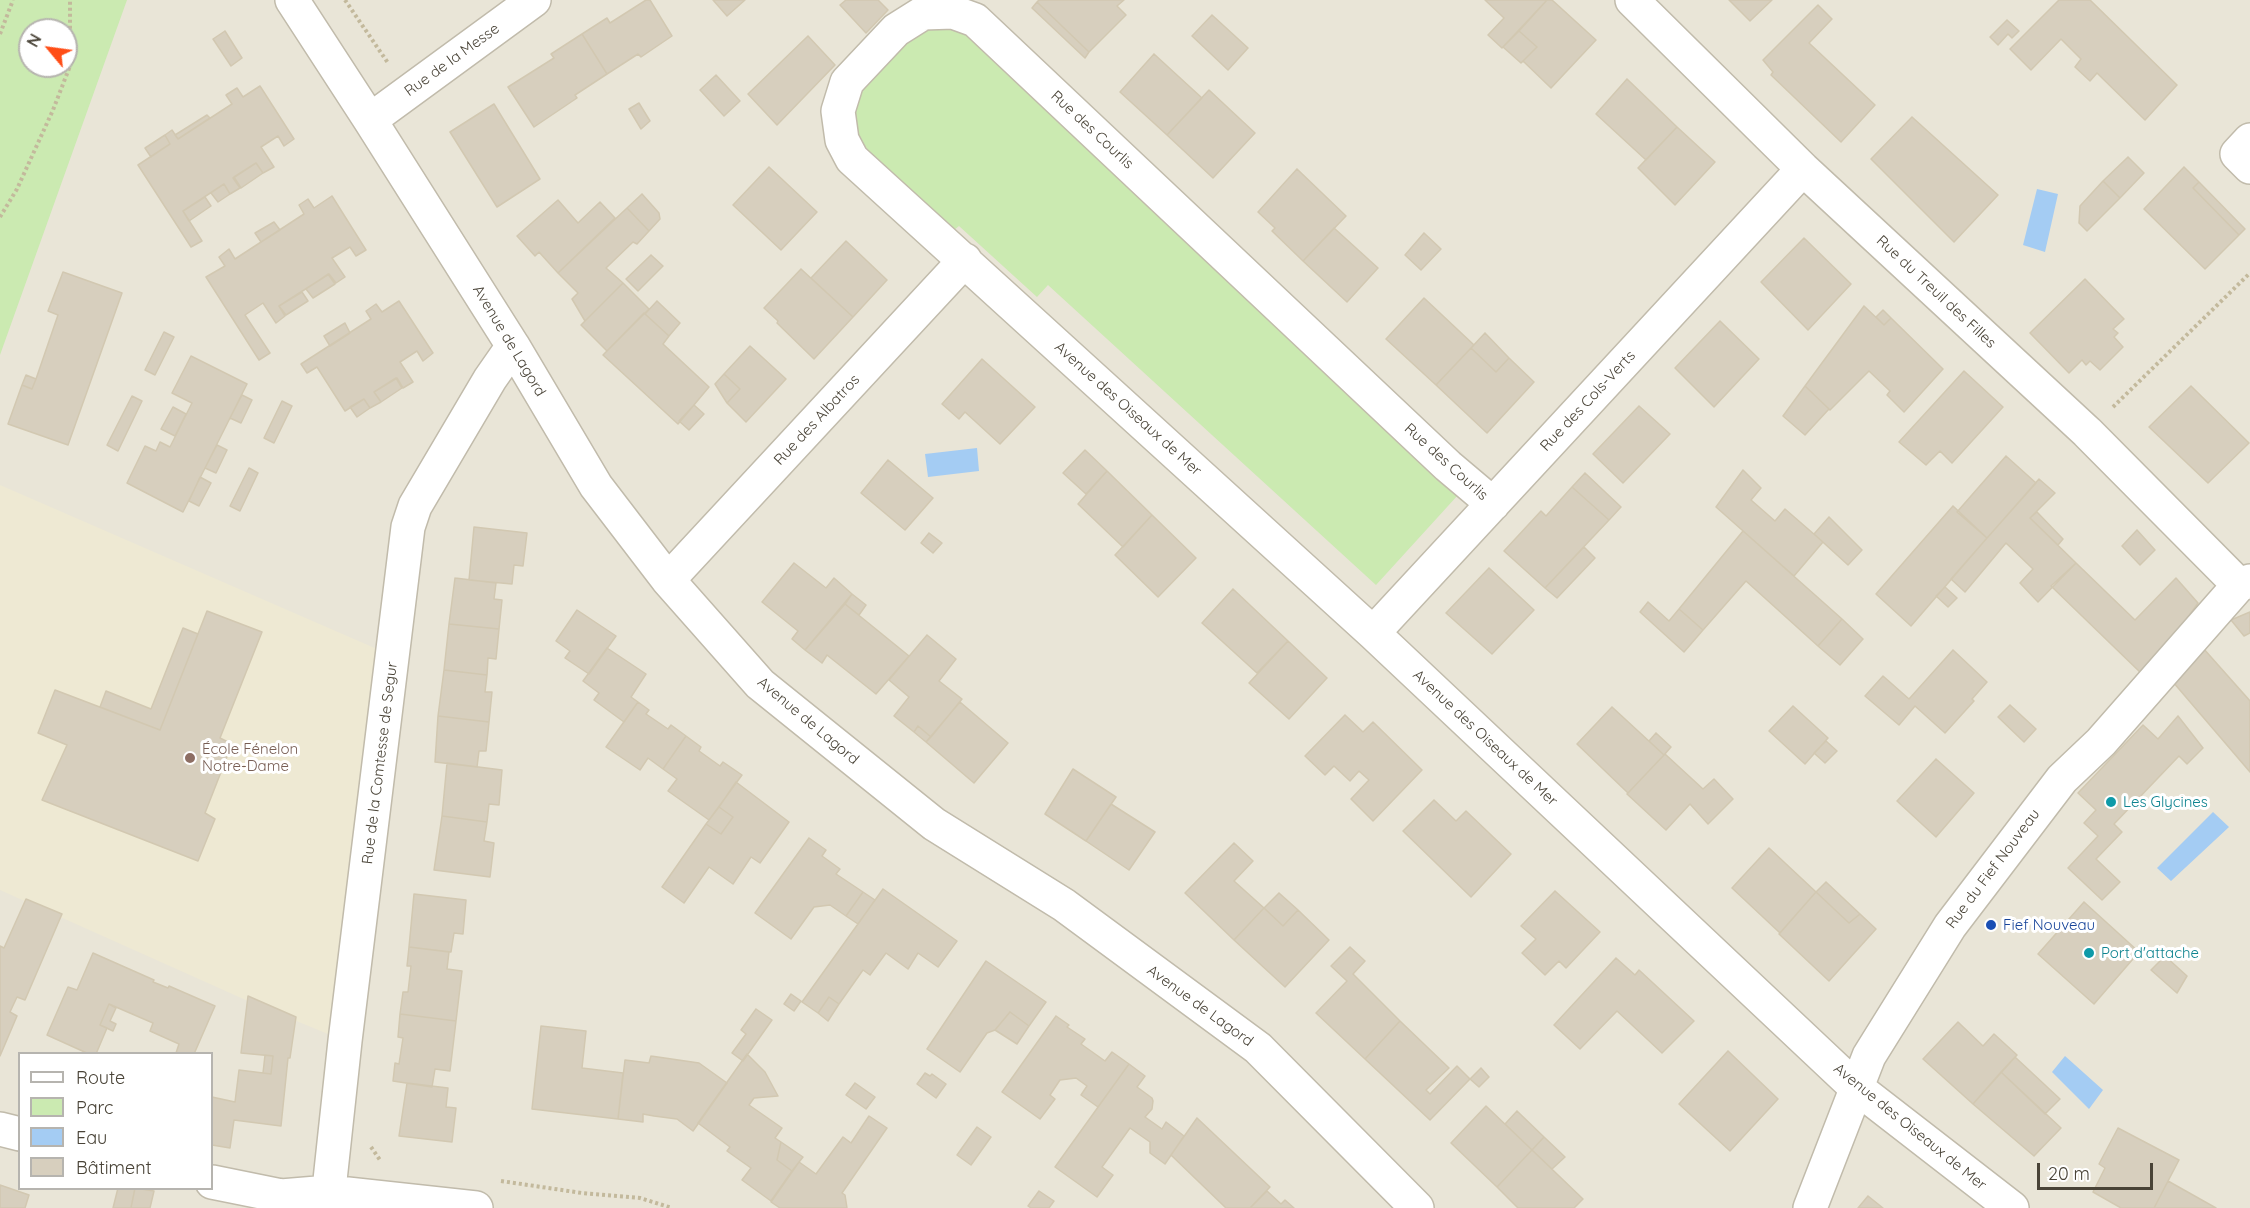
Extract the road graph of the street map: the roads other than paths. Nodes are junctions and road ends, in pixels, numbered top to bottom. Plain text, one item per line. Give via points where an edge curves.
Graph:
1 (292, 0) edge
2 (534, 0) edge
3 (1632, 0) edge
4 (370, 120) junction
5 (2250, 140) edge
6 (2250, 167) edge
7 (1803, 169) junction
8 (964, 260) junction
9 (513, 346) junction
10 (1493, 504) junction
11 (668, 580) junction
12 (2244, 583) edge
13 (1373, 633) junction
14 (1857, 1088) junction
15 (0, 1129) edge
16 (18, 1134) edge
17 (213, 1182) edge
18 (328, 1200) edge
19 (476, 1208) edge
20 (1417, 1208) edge
21 (1810, 1208) edge
22 (2012, 1208) edge

1 - 4 street, Avenue de Lagord
2 - 4 street, Rue de la Messe
3 - 7 street, Rue du Treuil des Filles
4 - 9 street, Avenue de Lagord
5 - 6 street via 2237,154
7 - 10 street, Rue des Cols-Verts
7 - 12 street, Rue du Treuil des Filles
8 - 10 street, Rue des Courlis via 852,159 842,140 838,111 847,82 896,30 923,14 953,12 975,20
8 - 11 street, Rue des Albatros
8 - 13 street, Avenue des Oiseaux de Mer
9 - 11 street, Avenue de Lagord via 596,486
9 - 18 street, Rue de la Comtesse de Segur via 415,506 408,527
10 - 13 street, Rue des Cols-Verts
11 - 20 street, Avenue de Lagord via 760,684 934,824 1064,905 1258,1048
12 - 14 street, Rue du Fief Nouveau via 2101,742 2062,779 2018,834 1950,926 1869,1056
13 - 14 street, Avenue des Oiseaux de Mer
14 - 21 street, Rue du Fief Nouveau
14 - 22 street, Avenue des Oiseaux de Mer
15 - 16 street
17 - 18 street via 281,1196
18 - 19 street

